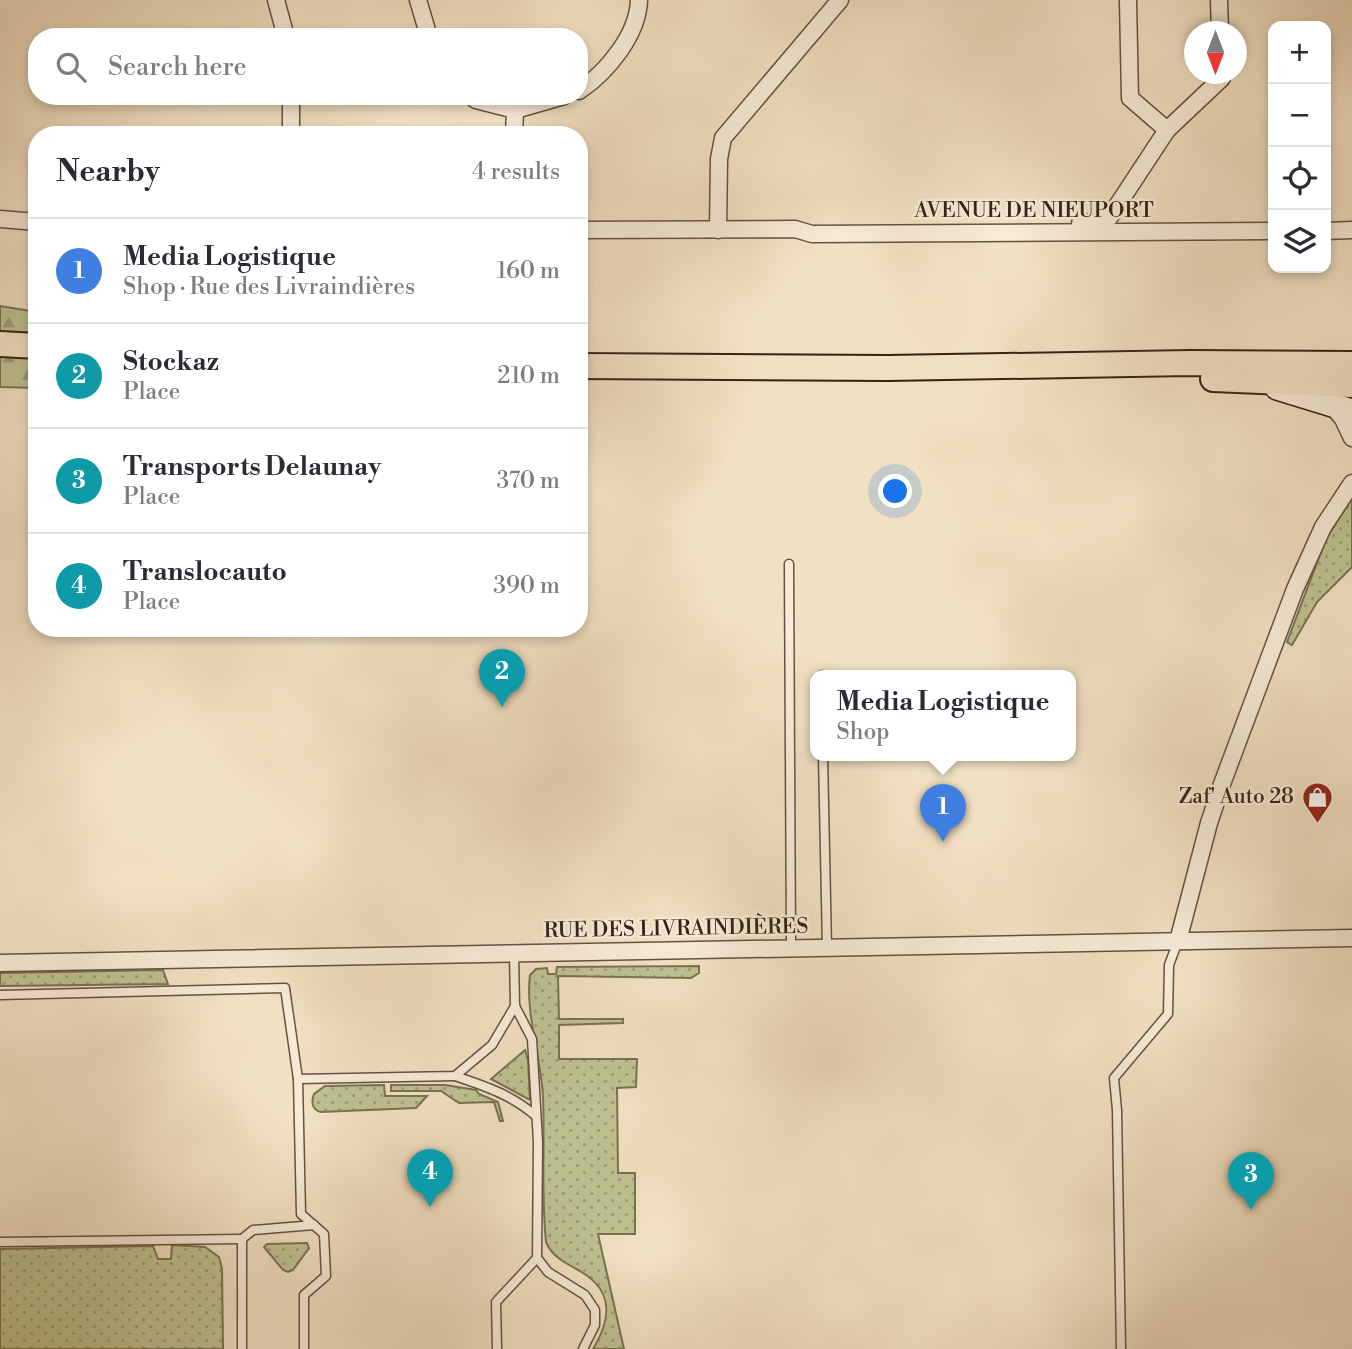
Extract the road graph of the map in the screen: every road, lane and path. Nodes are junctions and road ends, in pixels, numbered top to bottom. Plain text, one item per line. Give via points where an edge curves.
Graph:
1 (276, 0) edge
2 (418, 0) edge
3 (639, 0) edge
4 (840, 0) edge
5 (1128, 0) edge
6 (1219, 0) edge
7 (1220, 21) edge
8 (284, 28) edge
9 (426, 28) edge
10 (588, 84) edge
11 (1216, 84) edge
12 (290, 105) edge
13 (496, 105) edge
14 (532, 105) edge
15 (515, 110) junction
16 (291, 126) edge
17 (514, 126) edge
18 (1167, 130) junction
19 (1113, 211) junction
20 (0, 219) edge
21 (28, 221) edge
22 (795, 229) junction
23 (588, 230) edge
24 (718, 230) junction
25 (1352, 230) edge
26 (1099, 231) junction
27 (1268, 231) edge
28 (1331, 231) edge
29 (0, 344) edge
30 (28, 346) edge
31 (1352, 355) edge
32 (1191, 363) junction
33 (1352, 363) edge
34 (994, 365) junction
35 (588, 366) edge
36 (1243, 380) junction
37 (1352, 385) edge
38 (1329, 402) junction
39 (1352, 411) edge
40 (1352, 438) edge
41 (1351, 483) edge
42 (789, 564) dead end
43 (823, 761) edge
44 (1352, 938) edge
45 (1178, 941) junction
46 (827, 947) junction
47 (791, 948) junction
48 (514, 953) junction
49 (0, 963) edge
50 (0, 995) edge
51 (515, 1006) junction
52 (455, 1076) junction
53 (298, 1079) junction
54 (536, 1116) junction
55 (314, 1225) junction
56 (242, 1239) junction
57 (0, 1242) edge
58 (537, 1258) junction
59 (242, 1349) edge
60 (304, 1349) edge
61 (497, 1349) edge
62 (583, 1349) edge
63 (1121, 1349) edge

1 - 8 street
2 - 9 street
3 - 10 street via 629,35 611,65
4 - 24 street via 723,138
5 - 18 street via 1130,98
6 - 7 street
11 - 18 street
12 - 16 street
13 - 15 street
14 - 15 street
15 - 17 street
18 - 19 street
19 - 22 street, AVENUE DE NIEUPORT via 1096,222 809,225
19 - 26 street
20 - 21 street
22 - 24 street, AVENUE DE NIEUPORT
22 - 26 street, AVENUE DE NIEUPORT via 812,234
23 - 24 street, AVENUE DE NIEUPORT
25 - 28 street
26 - 27 street, AVENUE DE NIEUPORT
29 - 30 main road
31 - 32 main road
32 - 33 main road
32 - 34 main road
34 - 35 main road
34 - 36 main road
36 - 37 main road
36 - 38 main road
38 - 39 main road
38 - 40 street
41 - 45 street via 1323,527 1295,589 1218,797
42 - 47 lane
43 - 46 lane
44 - 45 street, RUE DES LIVRAINDIÈRES
45 - 46 street, RUE DES LIVRAINDIÈRES
45 - 63 lane via 1169,969 1168,1014 1114,1078
46 - 47 street, RUE DES LIVRAINDIÈRES
47 - 48 street, RUE DES LIVRAINDIÈRES
48 - 49 street, RUE DES LIVRAINDIÈRES
48 - 51 lane
50 - 53 lane via 285,988
51 - 52 lane via 492,1045
51 - 54 lane via 532,1039
52 - 53 lane
52 - 54 lane via 502,1093
53 - 55 lane via 301,1214
54 - 58 lane
55 - 56 lane via 253,1230
55 - 60 lane via 324,1234 326,1276 304,1295
56 - 57 lane
56 - 59 lane
58 - 61 lane via 496,1302
58 - 62 lane via 548,1272 584,1295 595,1310 595,1325

